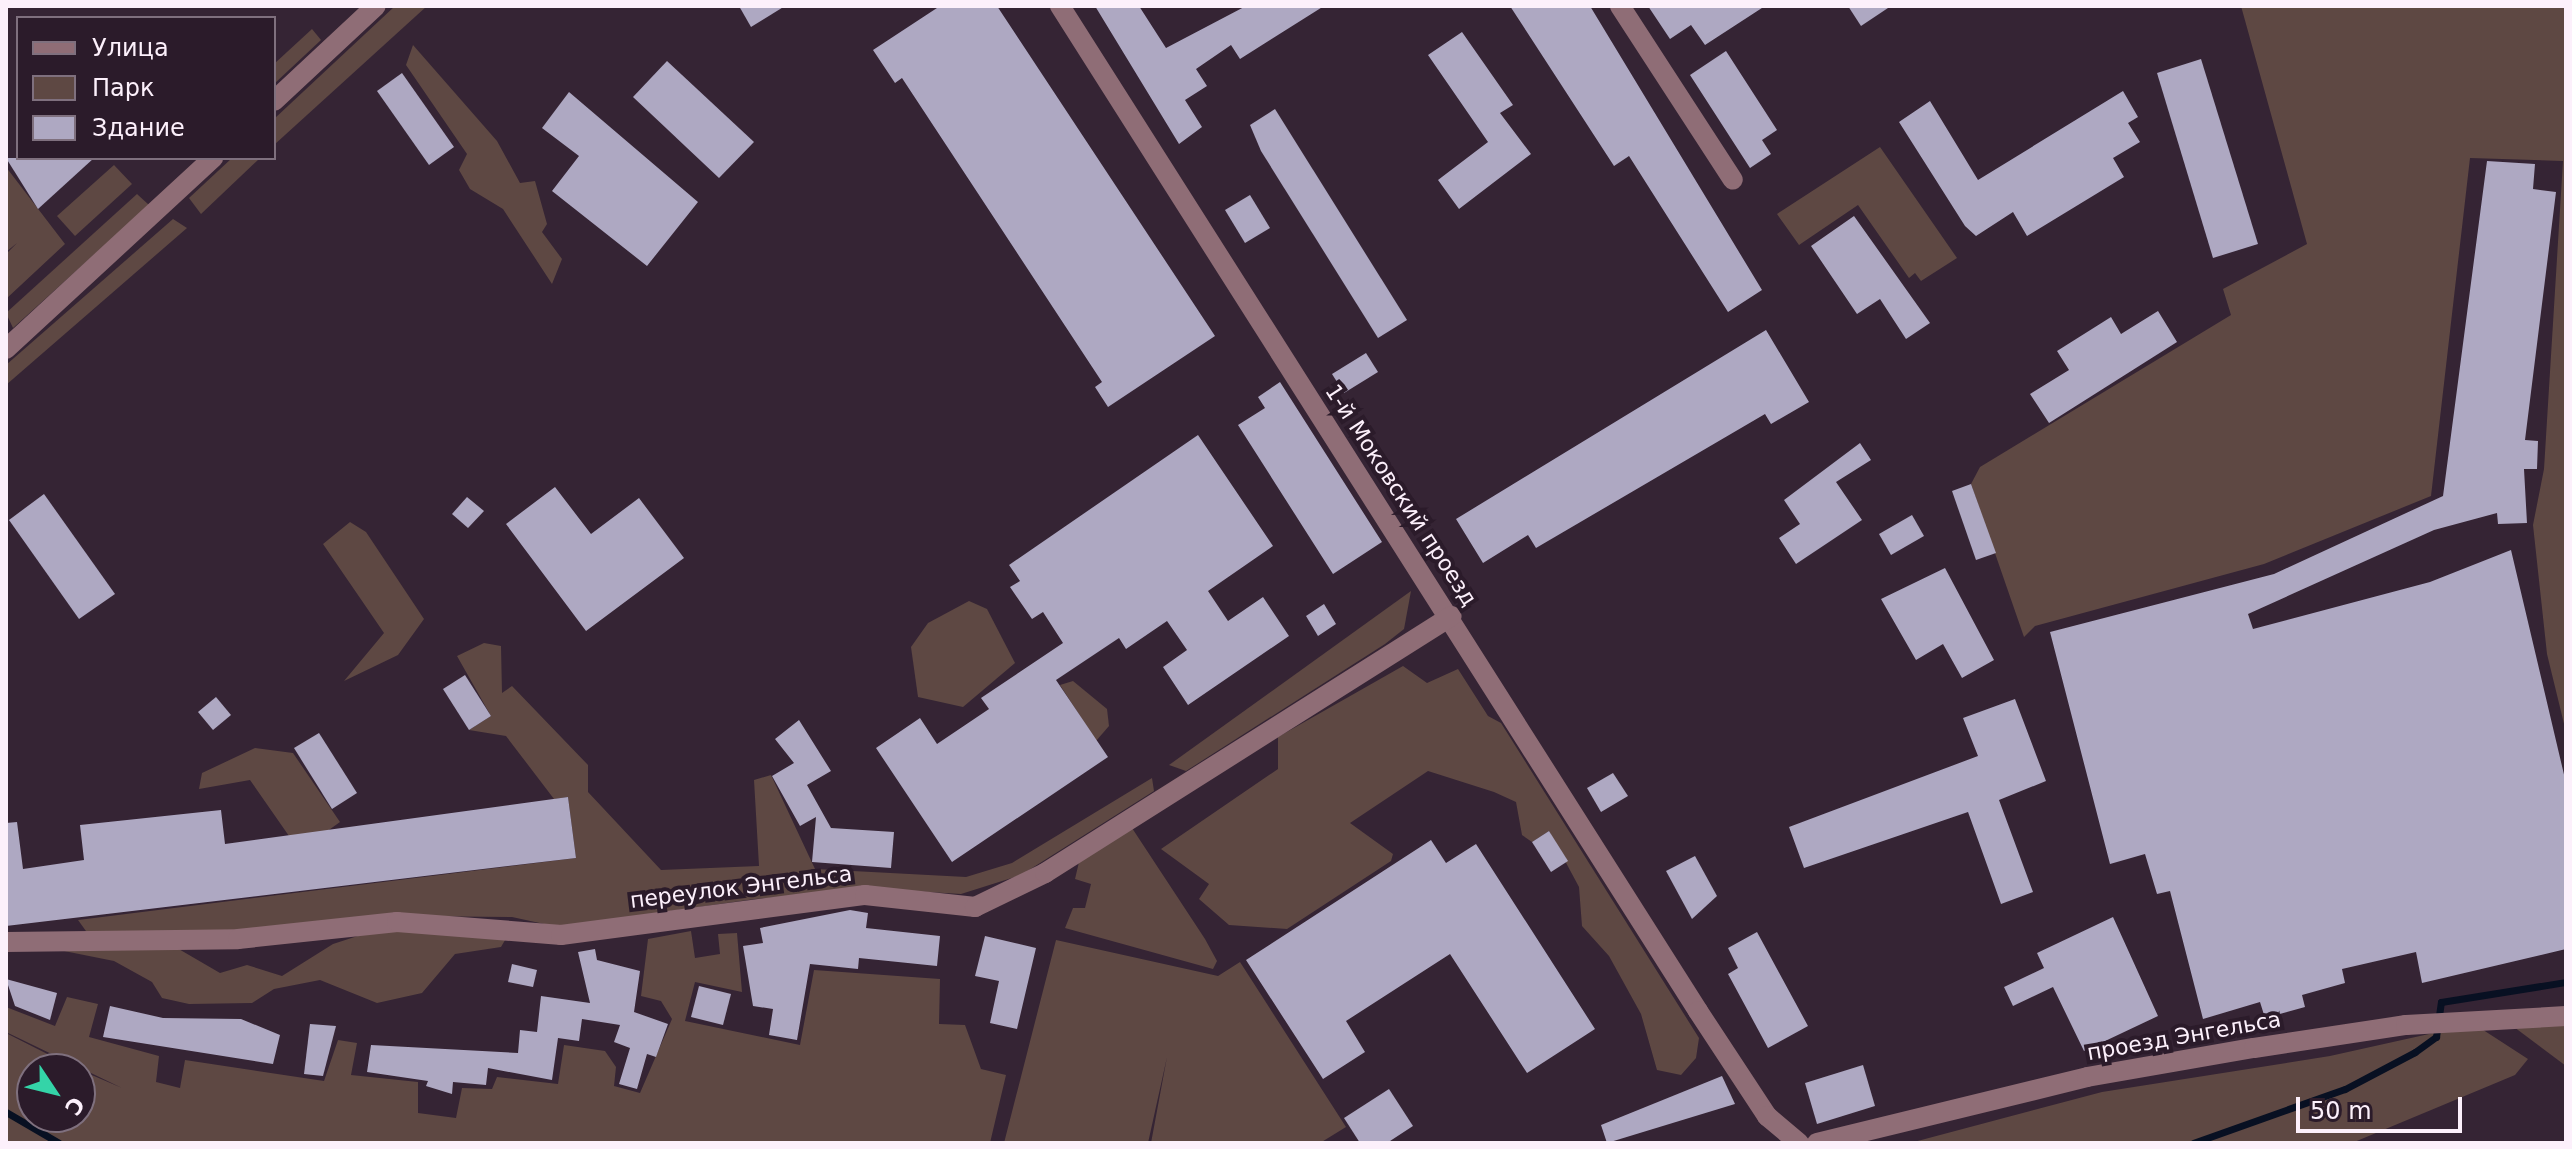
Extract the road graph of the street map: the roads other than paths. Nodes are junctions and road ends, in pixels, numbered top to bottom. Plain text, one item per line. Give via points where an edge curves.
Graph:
1 (376, 6) edge
2 (1060, 6) edge
3 (1620, 6) edge
4 (276, 99) edge
5 (211, 160) edge
6 (1733, 180) dead end
7 (6, 349) edge
8 (1451, 616) junction
9 (6, 942) edge
10 (2566, 1016) edge
11 (1799, 1143) edge
12 (1817, 1143) edge

1 - 4 street
2 - 8 street, 1-й Моковский проезд
3 - 6 street
5 - 7 street
8 - 9 street, переулок Энгельса via 1045,873 975,907 865,895 561,935 397,922 238,939
8 - 11 street, 1-й Моковский проезд via 1767,1116
10 - 12 street, проезд Энгельса via 2406,1025 2281,1043 2087,1077

